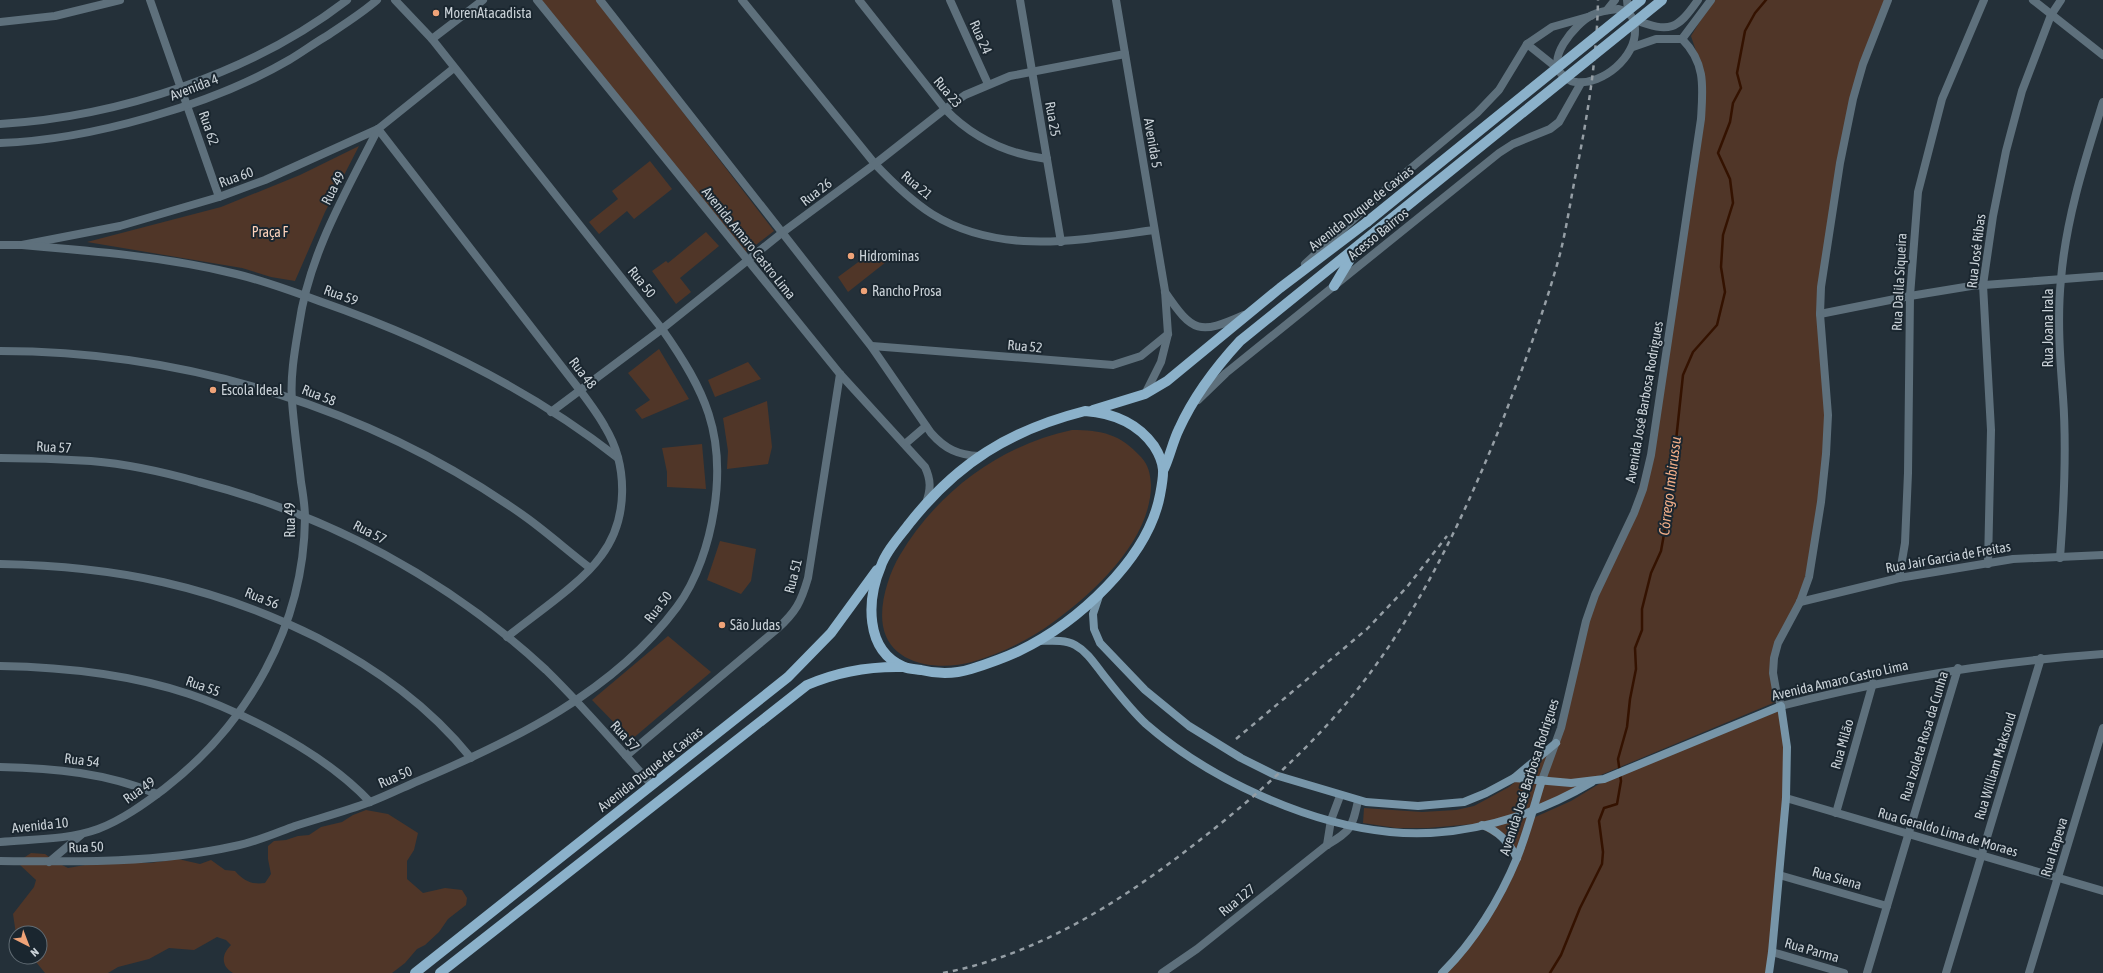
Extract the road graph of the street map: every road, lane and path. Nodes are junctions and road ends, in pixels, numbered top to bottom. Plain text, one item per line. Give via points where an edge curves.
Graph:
1 (120, 0) edge
2 (150, 0) edge
3 (347, 0) edge
4 (377, 0) edge
5 (395, 0) edge
6 (483, 0) edge
7 (537, 0) edge
8 (600, 0) edge
9 (742, 0) edge
10 (859, 0) edge
11 (950, 0) edge
12 (1020, 0) edge
13 (1116, 0) edge
14 (1616, 0) edge
15 (1627, 0) edge
16 (1641, 0) edge
17 (1662, 0) edge
18 (1698, 0) edge
19 (1710, 0) edge
20 (1888, 0) edge
21 (1984, 0) edge
22 (2033, 0) edge
23 (2061, 0) edge
24 (1607, 10) junction
25 (1628, 11) junction
26 (2051, 15) junction
27 (1591, 16) junction
28 (1635, 20) junction
29 (0, 22) edge
30 (1682, 39) junction
31 (432, 40) junction
32 (1527, 44) junction
33 (1633, 47) junction
34 (1125, 54) junction
35 (2103, 55) edge
36 (454, 68) junction
37 (1557, 68) junction
38 (1032, 71) junction
39 (1581, 83) junction
40 (988, 84) junction
41 (181, 87) junction
42 (2103, 102) edge
43 (188, 105) junction
44 (944, 109) junction
45 (0, 124) edge
46 (378, 129) junction
47 (0, 143) edge
48 (1047, 159) junction
49 (875, 164) junction
50 (219, 197) junction
51 (1154, 230) junction
52 (783, 232) junction
53 (1061, 242) junction
54 (22, 244) junction
55 (0, 245) edge
56 (1359, 245) junction
57 (746, 261) junction
58 (2103, 276) edge
59 (2060, 279) junction
60 (1983, 285) junction
61 (1334, 286) junction
62 (1280, 288) junction
63 (1165, 291) junction
64 (304, 295) junction
65 (1910, 296) junction
66 (1253, 310) junction
67 (1820, 314) junction
68 (662, 329) junction
69 (1168, 334) junction
70 (872, 346) junction
71 (0, 351) edge
72 (840, 374) junction
73 (579, 389) junction
74 (1145, 394) junction
75 (292, 398) junction
76 (1189, 409) junction
77 (551, 412) junction
78 (1085, 412) junction
79 (926, 426) junction
80 (905, 444) junction
81 (979, 456) junction
82 (0, 458) edge
83 (619, 459) junction
84 (1164, 469) junction
85 (926, 504) junction
86 (305, 516) junction
87 (2103, 555) edge
88 (2060, 558) junction
89 (0, 564) edge
90 (1988, 564) junction
91 (881, 565) junction
92 (590, 568) junction
93 (1899, 578) junction
94 (1100, 592) junction
95 (1800, 602) junction
96 (286, 622) junction
97 (507, 637) junction
98 (1037, 641) junction
99 (2103, 654) edge
100 (2041, 658) junction
101 (0, 666) edge
102 (904, 667) junction
103 (1958, 668) junction
104 (1873, 683) junction
105 (575, 700) junction
106 (1781, 706) junction
107 (239, 714) junction
108 (2103, 728) edge
109 (1556, 743) junction
110 (626, 756) junction
111 (471, 758) junction
112 (0, 767) edge
113 (1514, 778) junction
114 (1542, 780) junction
115 (1595, 781) junction
116 (651, 784) junction
117 (157, 794) junction
118 (1340, 796) junction
119 (1786, 798) junction
120 (1358, 801) junction
121 (370, 802) junction
122 (1532, 812) junction
123 (1836, 812) junction
124 (1331, 820) junction
125 (1481, 825) junction
126 (1352, 826) junction
127 (82, 834) junction
128 (1908, 834) junction
129 (0, 842) edge
130 (1327, 845) junction
131 (1982, 855) junction
132 (1517, 858) junction
133 (0, 861) edge
134 (48, 862) junction
135 (1779, 875) junction
136 (2058, 878) junction
137 (2103, 891) edge
138 (1887, 906) junction
139 (1772, 952) junction
140 (415, 973) edge
141 (440, 973) edge
142 (1162, 973) edge
143 (1442, 973) edge
144 (1769, 973) edge
145 (1844, 973) edge
146 (1867, 973) edge
147 (1946, 973) edge
148 (2029, 973) edge

1 - 29 street via 55,16
2 - 41 street, Rua 62
3 - 41 street, Avenida 4 via 306,29 280,43
4 - 43 street, Avenida 4 via 289,60
5 - 31 street, Rua 50
6 - 31 street
7 - 57 street, Avenida Amaro Castro Lima
8 - 52 street
9 - 49 street, Rua 21
10 - 44 street, Rua 23
11 - 40 street, Rua 24
12 - 38 street, Rua 25
13 - 34 street, Avenida 5
14 - 24 street
15 - 25 street
16 - 62 main road, Avenida Duque de Caxias, bridge via 1368,222
17 - 56 main road, Avenida Duque de Caxias, bridge
18 - 28 street via 1686,18 1673,27 1656,28
19 - 30 street
20 - 67 street via 1864,64 1846,131 1821,287
21 - 65 street, Rua Dalila Siqueira via 1942,99 1918,192
22 - 26 street
23 - 26 street, Rua José Ribas
24 - 25 street
24 - 27 street
25 - 28 street
26 - 35 street
26 - 60 street, Rua José Ribas via 2022,91 2006,151
27 - 32 street via 1552,27
27 - 37 street via 1565,40 1558,55
28 - 33 street via 1636,38
30 - 33 street via 1656,38
30 - 109 street, Avenida José Barbosa Rodrigues via 1697,59 1702,79 1702,119 1651,455 1634,514 1586,621
31 - 36 street, Rua 50
32 - 37 street
32 - 62 street via 1499,90 1477,113 1386,189
33 - 39 street via 1611,71
34 - 38 street, Rua 26
34 - 51 street, Avenida 5
36 - 46 street, Rua 60
36 - 68 street, Rua 50
37 - 39 street via 1560,74 1572,82
38 - 40 street, Rua 26
38 - 48 street, Rua 25
39 - 61 street, Acesso Bairros via 1558,122 1550,129 1499,152
40 - 44 street, Rua 26
41 - 43 street, Rua 62
41 - 45 street, Avenida 4 via 124,104 72,115
42 - 59 street, Rua Joana Irala via 2078,184
43 - 47 street, Avenida 4 via 76,134
43 - 50 street, Rua 62
44 - 48 street, Rua 23 via 970,132 990,143 1009,151
44 - 49 street, Rua 26
46 - 50 street, Rua 60 via 265,180
46 - 64 street, Rua 49 via 332,217
46 - 73 street, Rua 48
48 - 53 street, Rua 25
49 - 52 street, Rua 26
49 - 53 street, Rua 21 via 911,199 950,224 1000,239
50 - 54 street, Rua 60 via 120,226
51 - 53 street, Rua 21
51 - 63 street, Avenida 5
52 - 57 street, Rua 26
52 - 70 street via 828,293
54 - 55 street, Rua 60
54 - 64 street, Rua 59 via 203,266
56 - 61 main road
56 - 76 main road, Avenida Duque de Caxias via 1240,341 1212,373
57 - 68 street, Rua 26
57 - 72 street, Avenida Amaro Castro Lima
58 - 59 street
59 - 60 street
59 - 88 street, Rua Joana Irala via 2059,363 2063,398 2064,500
60 - 65 street
60 - 90 street, Rua José Ribas via 1991,430
61 - 76 street, Acesso Bairros via 1226,373
62 - 66 main road, Avenida Duque de Caxias
63 - 66 street, Avenida 5 via 1189,324 1199,327 1212,328
63 - 69 street, Avenida 5
64 - 75 street, Rua 49 via 294,362
64 - 77 street, Rua 59 via 435,346
65 - 67 street
65 - 93 street, Rua Dalila Siqueira via 1908,472 1905,543
66 - 74 main road, Avenida Duque de Caxias via 1167,381
67 - 95 street via 1828,415 1826,454 1814,552
68 - 73 street, Rua 26
68 - 105 street, Rua 50 via 692,373 713,427 718,459 712,524 704,553 678,605 631,657
69 - 70 street, Rua 52 via 1141,356 1113,365
69 - 74 street, Avenida 5 via 1161,362
70 - 79 street
71 - 75 street, Rua 58 via 71,353 159,365 246,384
72 - 80 street, Avenida Amaro Castro Lima
72 - 110 street, Rua 51 via 808,578 802,599 792,616
73 - 77 street, Rua 26
73 - 83 street, Rua 48 via 606,427
74 - 78 main road, Avenida Duque de Caxias
75 - 86 street, Rua 49
75 - 92 street, Rua 58 via 396,441 463,478 527,518
76 - 84 main road, Avenida Duque de Caxias
77 - 83 street, Rua 59
78 - 81 main road, Avenida Duque de Caxias via 1054,419 1028,429
78 - 84 main road via 1102,413 1135,426 1158,453
79 - 80 street
79 - 81 street via 939,443 948,449 965,455
80 - 85 street, Avenida Amaro Castro Lima via 925,467 929,476 930,487
81 - 85 main road, Avenida Duque de Caxias via 961,469
82 - 86 street, Rua 57 via 92,462 135,468 215,486
83 - 92 street, Rua 48 via 622,495 616,527 601,556
84 - 94 main road, Avenida Duque de Caxias via 1157,510 1149,529 1139,546
85 - 91 main road, Avenida Duque de Caxias via 901,534
86 - 96 street, Rua 49 via 300,569
86 - 97 street, Rua 57 via 411,568
87 - 88 street, Rua Jair Garcia de Freitas
88 - 90 street, Rua Jair Garcia de Freitas via 2013,559
89 - 96 street, Rua 56 via 77,568 167,582 230,600
90 - 93 street, Rua Jair Garcia de Freitas
91 - 102 main road via 871,609 872,627 882,650
91 - 116 main road, Avenida Duque de Caxias via 831,633 788,677
92 - 97 street, Rua 48
93 - 95 street, Rua Jair Garcia de Freitas
94 - 98 main road, Avenida Duque de Caxias via 1054,631
94 - 118 main road via 1093,614 1094,629 1100,643 1145,690 1189,726 1241,758 1275,776
95 - 106 street via 1784,629 1774,658 1773,673
96 - 107 street, Rua 49 via 265,672
96 - 111 street, Rua 56 via 349,655 395,684 441,724
97 - 105 street, Rua 57
98 - 102 main road, Avenida Duque de Caxias via 1019,651 966,670 930,672
98 - 124 main road, Avenida Amaro Castro Lima via 1053,640 1076,645 1087,654 1121,697 1145,722 1193,759 1276,802
99 - 100 street, Avenida Amaro Castro Lima
100 - 103 street, Avenida Amaro Castro Lima
100 - 131 street, Rua William Maksoud
101 - 107 street, Rua 55 via 54,669 135,680 190,694
102 - 141 main road via 855,669 807,685
103 - 104 street, Avenida Amaro Castro Lima
103 - 128 street, Rua Izoleta Rosa da Cunha
104 - 106 street, Avenida Amaro Castro Lima
104 - 123 street, Rua Milão
105 - 110 street, Rua 57
105 - 111 street, Rua 50
106 - 115 main road, Avenida Amaro Castro Lima
106 - 119 main road via 1787,747
107 - 117 street, Rua 49 via 208,751
107 - 121 street, Rua 55 via 290,740 332,768 353,784
108 - 136 street, Rua Itapeva
109 - 113 main road
109 - 114 street, Avenida José Barbosa Rodrigues
110 - 116 street, Rua 57
111 - 121 street, Rua 50
112 - 117 street, Rua 54 via 95,775 119,780
113 - 114 main road, Avenida Amaro Castro Lima
113 - 120 main road via 1464,802 1418,806
114 - 115 main road, Avenida Amaro Castro Lima via 1570,783
114 - 122 main road, Avenida José Barbosa Rodrigues
115 - 122 main road, Avenida Amaro Castro Lima
116 - 140 main road, Avenida Duque de Caxias
117 - 127 street, Rua 49 via 111,824
118 - 120 main road
118 - 124 street
119 - 123 street, Rua Geraldo Lima de Moraes
119 - 135 main road
120 - 126 street
121 - 134 street, Rua 50 via 237,846 149,859
122 - 125 main road, Avenida Amaro Castro Lima
122 - 132 main road, Avenida José Barbosa Rodrigues
123 - 128 street, Rua Geraldo Lima de Moraes
124 - 126 main road, Avenida Amaro Castro Lima
124 - 130 street
125 - 126 main road, Avenida Amaro Castro Lima via 1423,833 1391,832
125 - 132 main road via 1502,836
126 - 130 street, Rua 127
127 - 129 street, Avenida 10
127 - 134 street
128 - 131 street, Rua Geraldo Lima de Moraes
128 - 138 street, Rua Izoleta Rosa da Cunha
130 - 142 street, Rua 127 via 1197,949
131 - 136 street, Rua Geraldo Lima de Moraes
131 - 147 street, Rua William Maksoud
132 - 143 main road, Avenida José Barbosa Rodrigues via 1484,920
133 - 134 street, Rua 50
135 - 138 street, Rua Siena
135 - 139 main road
136 - 137 street, Rua Geraldo Lima de Moraes
136 - 148 street, Rua Itapeva
138 - 146 street, Rua Izoleta Rosa da Cunha
139 - 144 main road
139 - 145 street, Rua Parma

